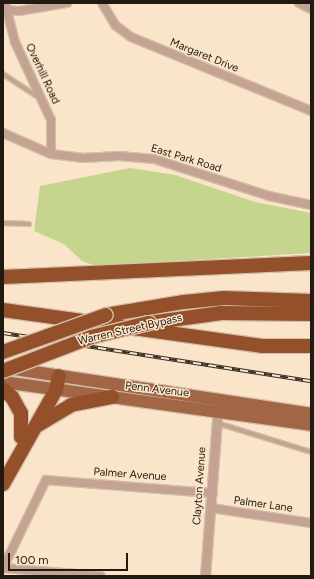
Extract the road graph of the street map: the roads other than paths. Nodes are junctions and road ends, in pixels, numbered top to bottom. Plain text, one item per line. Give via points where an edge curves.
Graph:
1 (67, 3) edge
2 (102, 3) edge
3 (300, 3) edge
4 (5, 7) edge
5 (311, 9) edge
6 (3, 74) edge
7 (44, 100) junction
8 (311, 111) edge
9 (3, 133) edge
10 (51, 154) junction
11 (311, 205) edge
12 (3, 223) edge
13 (29, 224) dead end
14 (311, 263) edge
15 (3, 276) edge
16 (311, 301) edge
17 (3, 310) edge
18 (311, 314) edge
19 (311, 346) edge
20 (3, 352) edge
21 (3, 367) edge
22 (3, 372) edge
23 (59, 376) junction
24 (3, 382) edge
25 (3, 389) edge
26 (53, 389) junction
27 (112, 397) junction
28 (219, 398) junction
29 (311, 414) edge
30 (217, 417) junction
31 (311, 425) edge
32 (35, 428) junction
33 (21, 437) junction
34 (311, 452) edge
35 (3, 470) edge
36 (3, 484) edge
37 (212, 492) junction
38 (211, 508) junction
39 (311, 523) edge
40 (3, 568) edge
41 (101, 576) edge
42 (205, 576) edge

1 - 4 street
2 - 8 street, Margaret Drive via 115,25 131,37
3 - 5 street
4 - 7 street, Overhill Road via 15,42
6 - 7 lane
7 - 10 street, Overhill Road via 51,120
9 - 10 street, East Park Road
10 - 11 street, East Park Road via 82,158 118,156 154,159 261,194
12 - 13 lane
14 - 15 highway
16 - 20 highway, Warren Street Bypass, bridge via 224,298 184,302 106,315
17 - 19 highway via 254,345
18 - 22 highway, Warren Street Bypass, bridge via 221,314 149,323 91,337
21 - 23 main road, Penn Avenue
23 - 26 highway
23 - 28 main road, Penn Avenue
24 - 26 main road, Penn Avenue
25 - 33 highway via 12,397 21,413
26 - 27 main road, Penn Avenue
26 - 32 highway
26 - 33 highway
27 - 30 main road, Penn Avenue
27 - 32 highway via 71,405
28 - 29 main road, Penn Avenue
28 - 30 street, Clayton Avenue
30 - 31 main road, Penn Avenue
30 - 34 lane
30 - 37 street, Clayton Avenue
32 - 36 highway
33 - 35 highway
37 - 38 street, Clayton Avenue
37 - 40 street, Palmer Avenue via 46,480
38 - 39 street, Palmer Lane
38 - 42 street, Clayton Avenue
40 - 41 street

